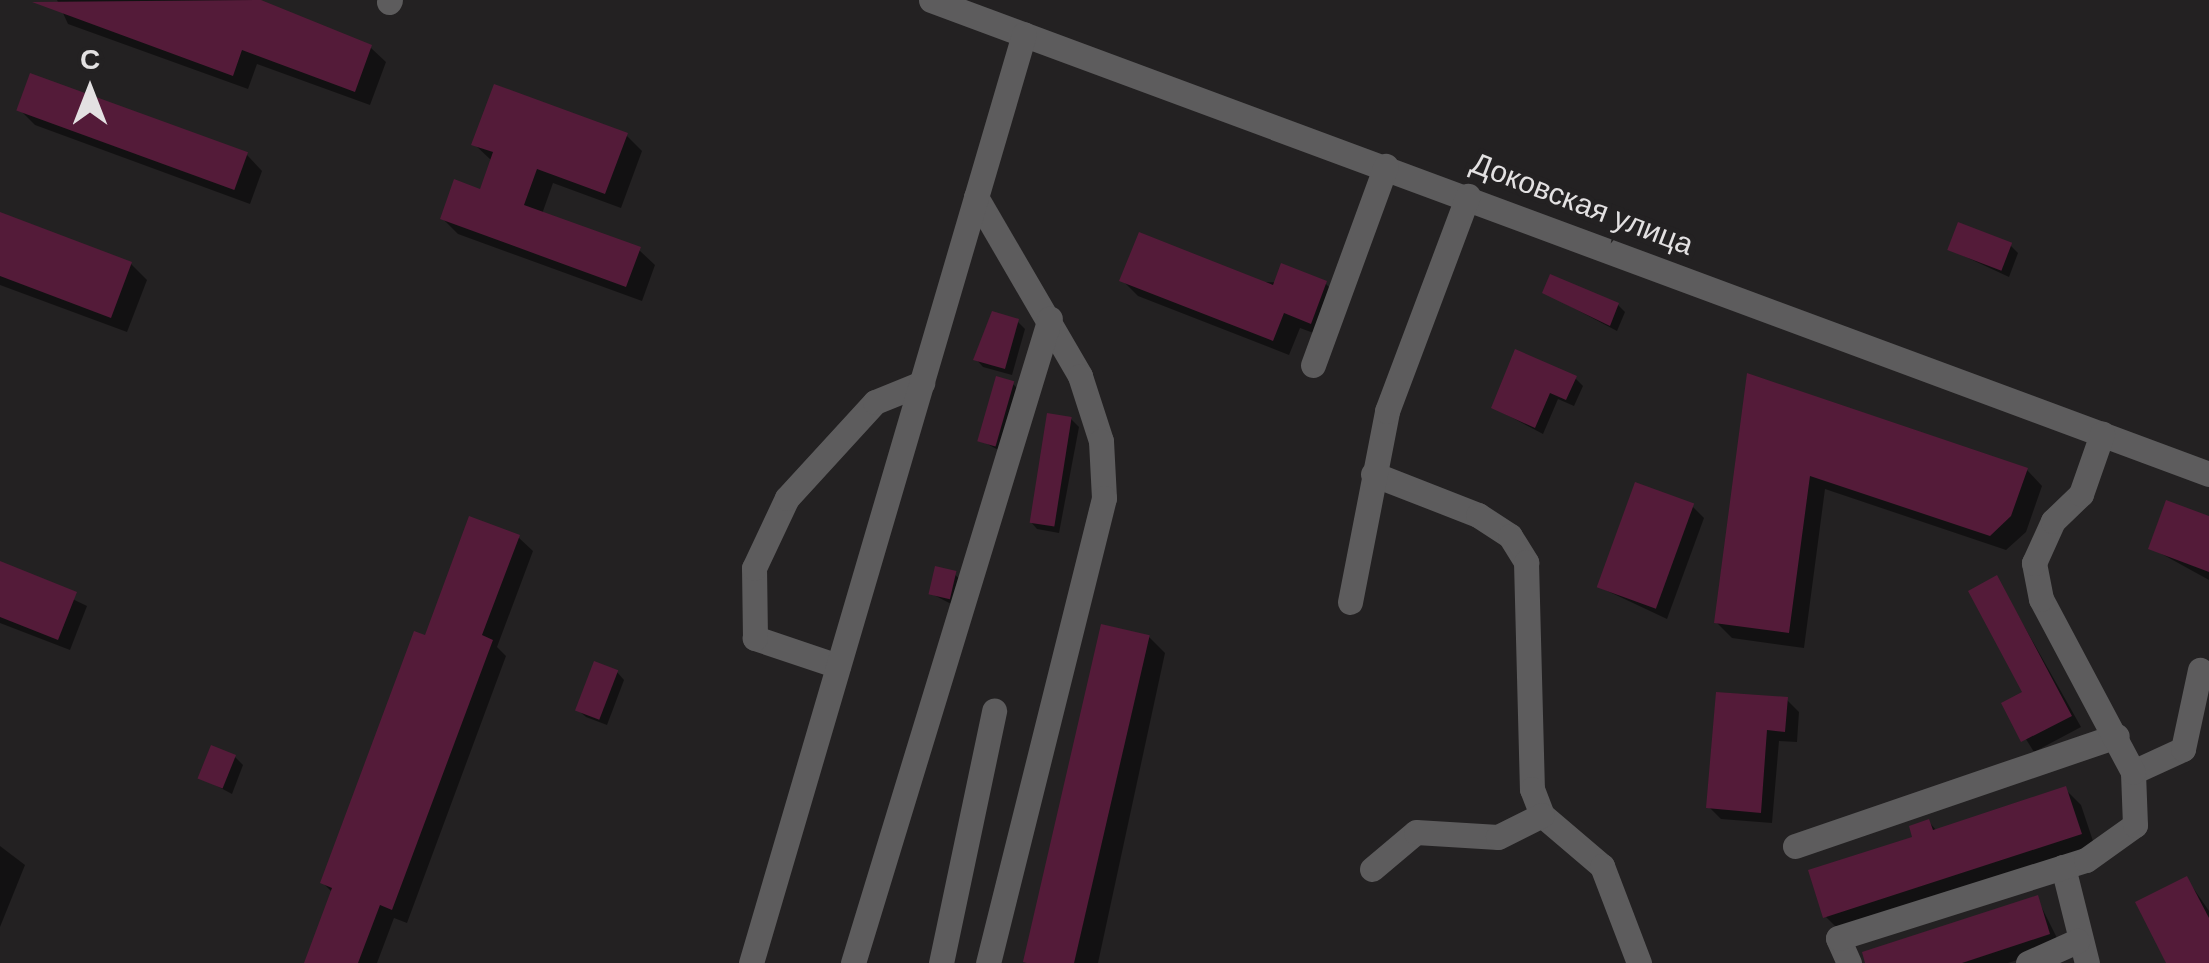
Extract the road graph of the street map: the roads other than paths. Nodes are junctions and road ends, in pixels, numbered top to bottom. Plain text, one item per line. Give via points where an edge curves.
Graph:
1 (932, 0) edge
2 (1024, 34) junction
3 (1386, 166) junction
4 (1468, 196) junction
5 (976, 197) junction
6 (1050, 318) junction
7 (1313, 365) dead end
8 (922, 383) junction
9 (2102, 434) junction
10 (1373, 474) junction
11 (2209, 474) edge
12 (1350, 602) dead end
13 (838, 666) junction
14 (2200, 670) dead end
15 (994, 711) dead end
16 (2117, 736) junction
17 (2133, 772) junction
18 (1542, 815) junction
19 (1795, 846) dead end
20 (2063, 868) junction
21 (1372, 869) dead end
22 (2082, 952) edge
23 (751, 963) edge
24 (853, 963) edge
25 (940, 963) edge
26 (988, 963) edge
27 (1638, 963) edge
28 (1849, 963) edge
29 (2028, 963) edge

1 - 2 street, Доковская улица
2 - 3 street, Доковская улица
2 - 5 street
3 - 4 street, Доковская улица
3 - 7 street
4 - 9 street, Доковская улица
4 - 10 street via 1407,347
5 - 6 street
5 - 8 street
6 - 24 street
6 - 26 street via 1101,442 1104,498
8 - 13 street
8 - 13 street via 892,389 862,415 788,498 754,568 755,638
9 - 11 street, Доковская улица
9 - 16 street via 2080,494 2053,522 2034,564 2040,599
10 - 12 street
10 - 18 street via 1478,515 1510,536 1526,562 1524,697
13 - 23 street
14 - 17 street via 2182,749
15 - 25 street
16 - 17 street
16 - 19 street
17 - 20 street via 2136,826 2118,845
18 - 21 street via 1498,838 1416,832
18 - 27 street via 1602,866
20 - 22 street
20 - 28 street via 1838,938
22 - 29 street

